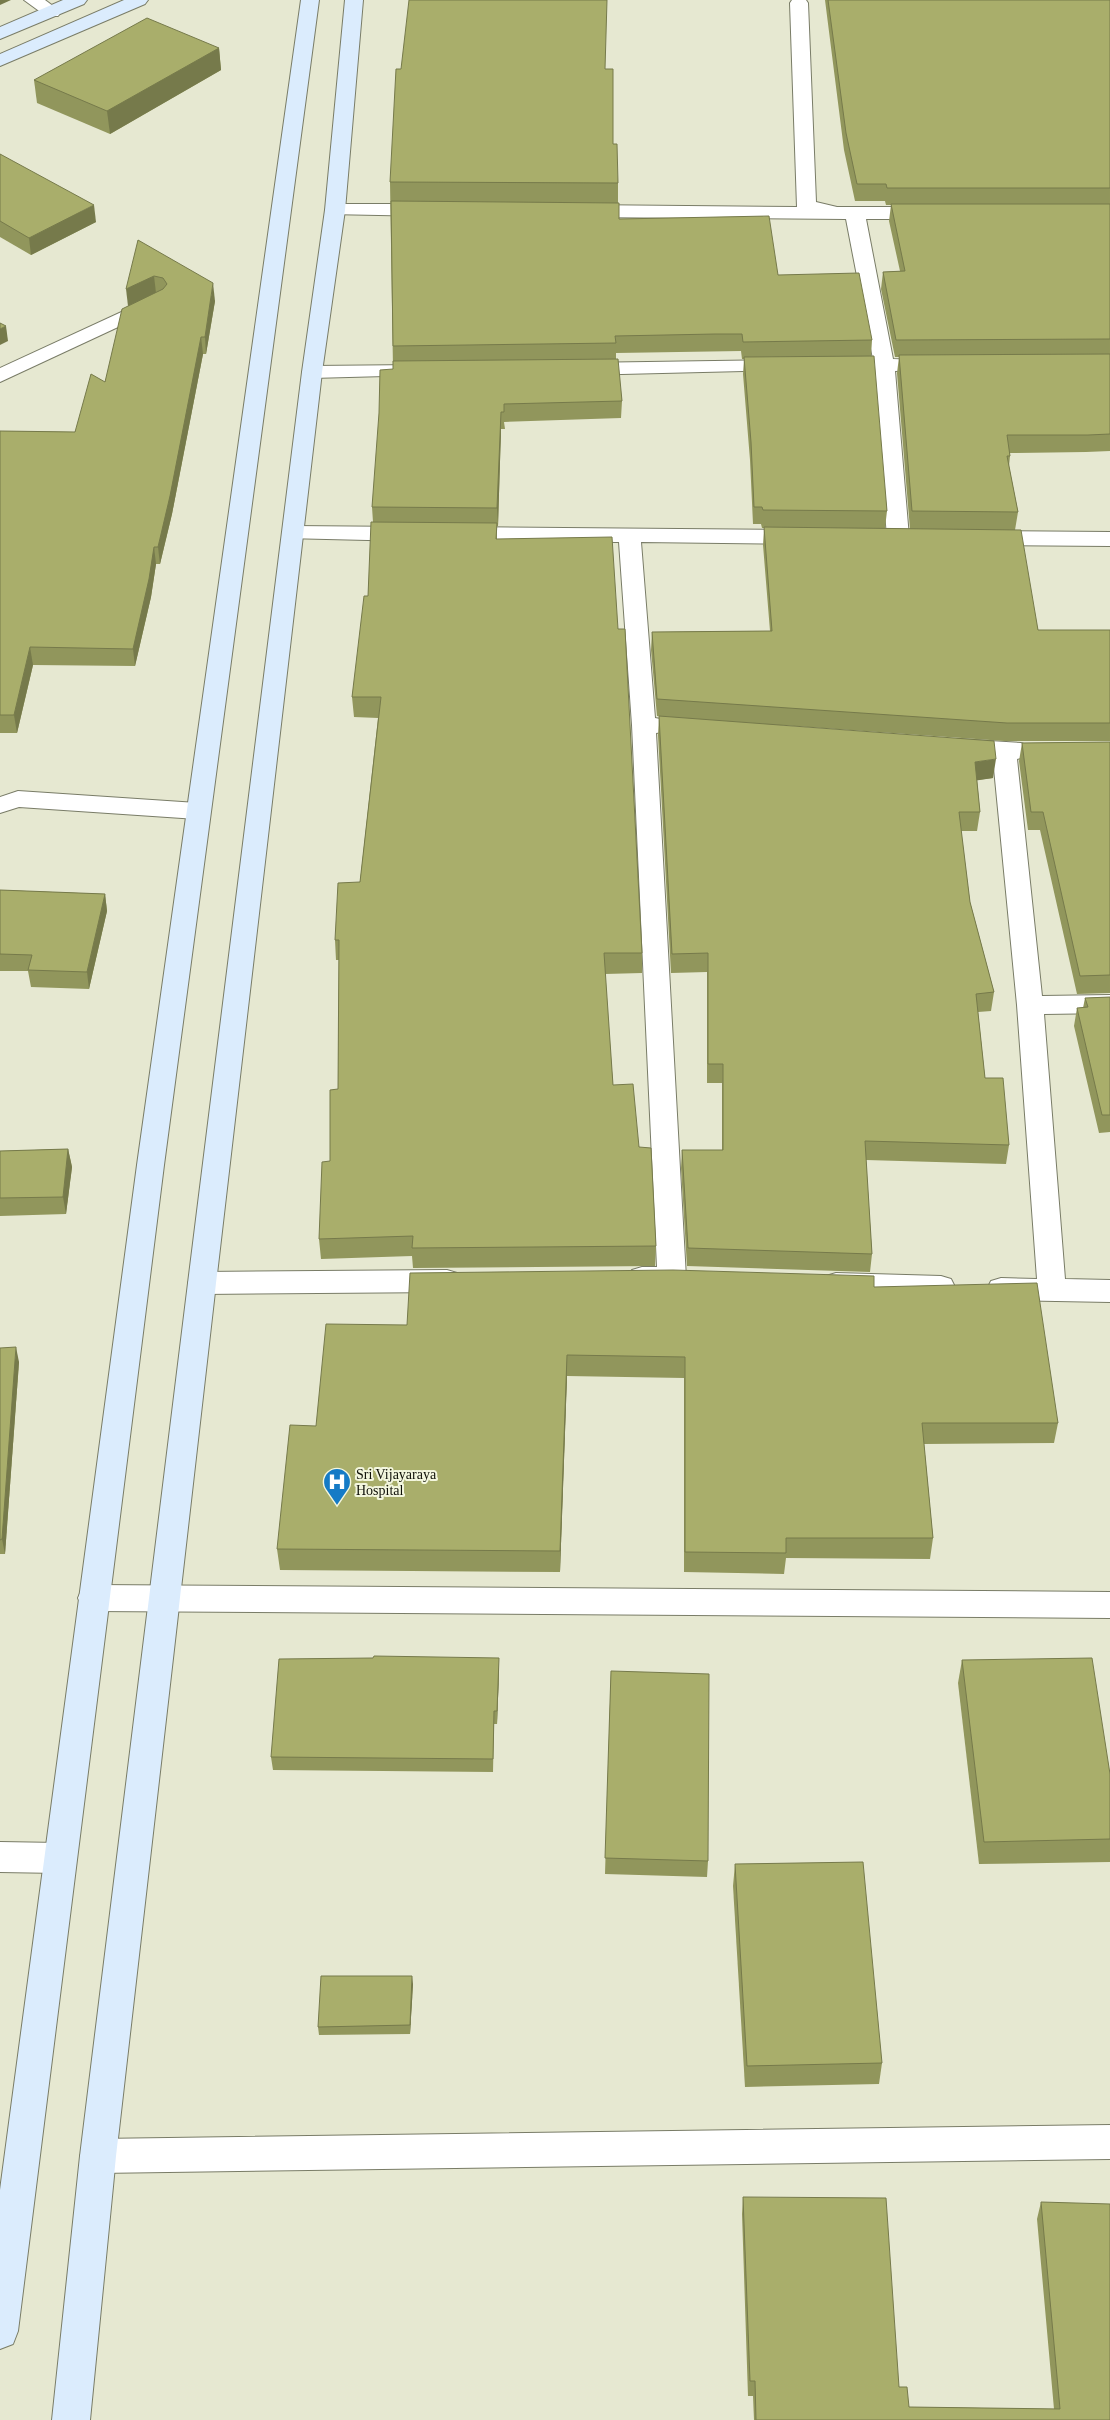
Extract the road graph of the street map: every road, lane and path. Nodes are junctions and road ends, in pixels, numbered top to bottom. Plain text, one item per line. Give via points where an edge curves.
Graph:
1 (33, 0) edge
2 (78, 0) edge
3 (139, 0) edge
4 (310, 0) edge
5 (354, 0) edge
6 (799, 4) dead end
7 (52, 12) junction
8 (0, 34) edge
9 (0, 61) edge
10 (335, 210) junction
11 (443, 210) edge
12 (561, 211) edge
13 (855, 213) junction
14 (943, 213) edge
15 (157, 301) edge
16 (884, 364) junction
17 (953, 364) edge
18 (559, 369) edge
19 (431, 371) edge
20 (312, 372) junction
21 (0, 376) edge
22 (293, 533) junction
23 (630, 536) junction
24 (819, 537) edge
25 (898, 537) edge
26 (966, 538) edge
27 (1110, 538) edge
28 (644, 725) junction
29 (683, 728) edge
30 (936, 746) edge
31 (1042, 750) edge
32 (1004, 751) junction
33 (0, 805) edge
34 (197, 810) junction
35 (1110, 1004) edge
36 (1030, 1005) junction
37 (672, 1278) junction
38 (614, 1279) edge
39 (702, 1279) edge
40 (476, 1280) edge
41 (809, 1283) edge
42 (202, 1284) junction
43 (1052, 1291) junction
44 (1110, 1291) edge
45 (93, 1598) junction
46 (166, 1598) junction
47 (1110, 1605) edge
48 (0, 1857) edge
49 (59, 1858) junction
50 (1110, 2142) edge
51 (98, 2156) junction
52 (0, 2331) edge
53 (71, 2420) edge

1 - 7 street
2 - 7 street
3 - 9 street
4 - 34 street
5 - 10 street
6 - 13 street via 807,207
7 - 8 street
10 - 11 street
10 - 20 street
12 - 13 street
13 - 14 street
13 - 16 street
15 - 21 street
16 - 17 street
16 - 18 street
16 - 25 street
19 - 20 street
20 - 22 street
22 - 23 street
22 - 42 street
23 - 24 street
23 - 28 street
26 - 27 street
28 - 29 street
28 - 37 street
30 - 32 street
31 - 32 street
32 - 36 street
33 - 34 street via 18,799
34 - 45 street
35 - 36 street
36 - 43 street
37 - 38 street
37 - 39 street
40 - 42 street
41 - 43 street
42 - 46 street
43 - 44 street
45 - 46 street
45 - 49 street
46 - 47 street
46 - 51 street
48 - 49 street
49 - 52 street
50 - 51 street
51 - 53 street

